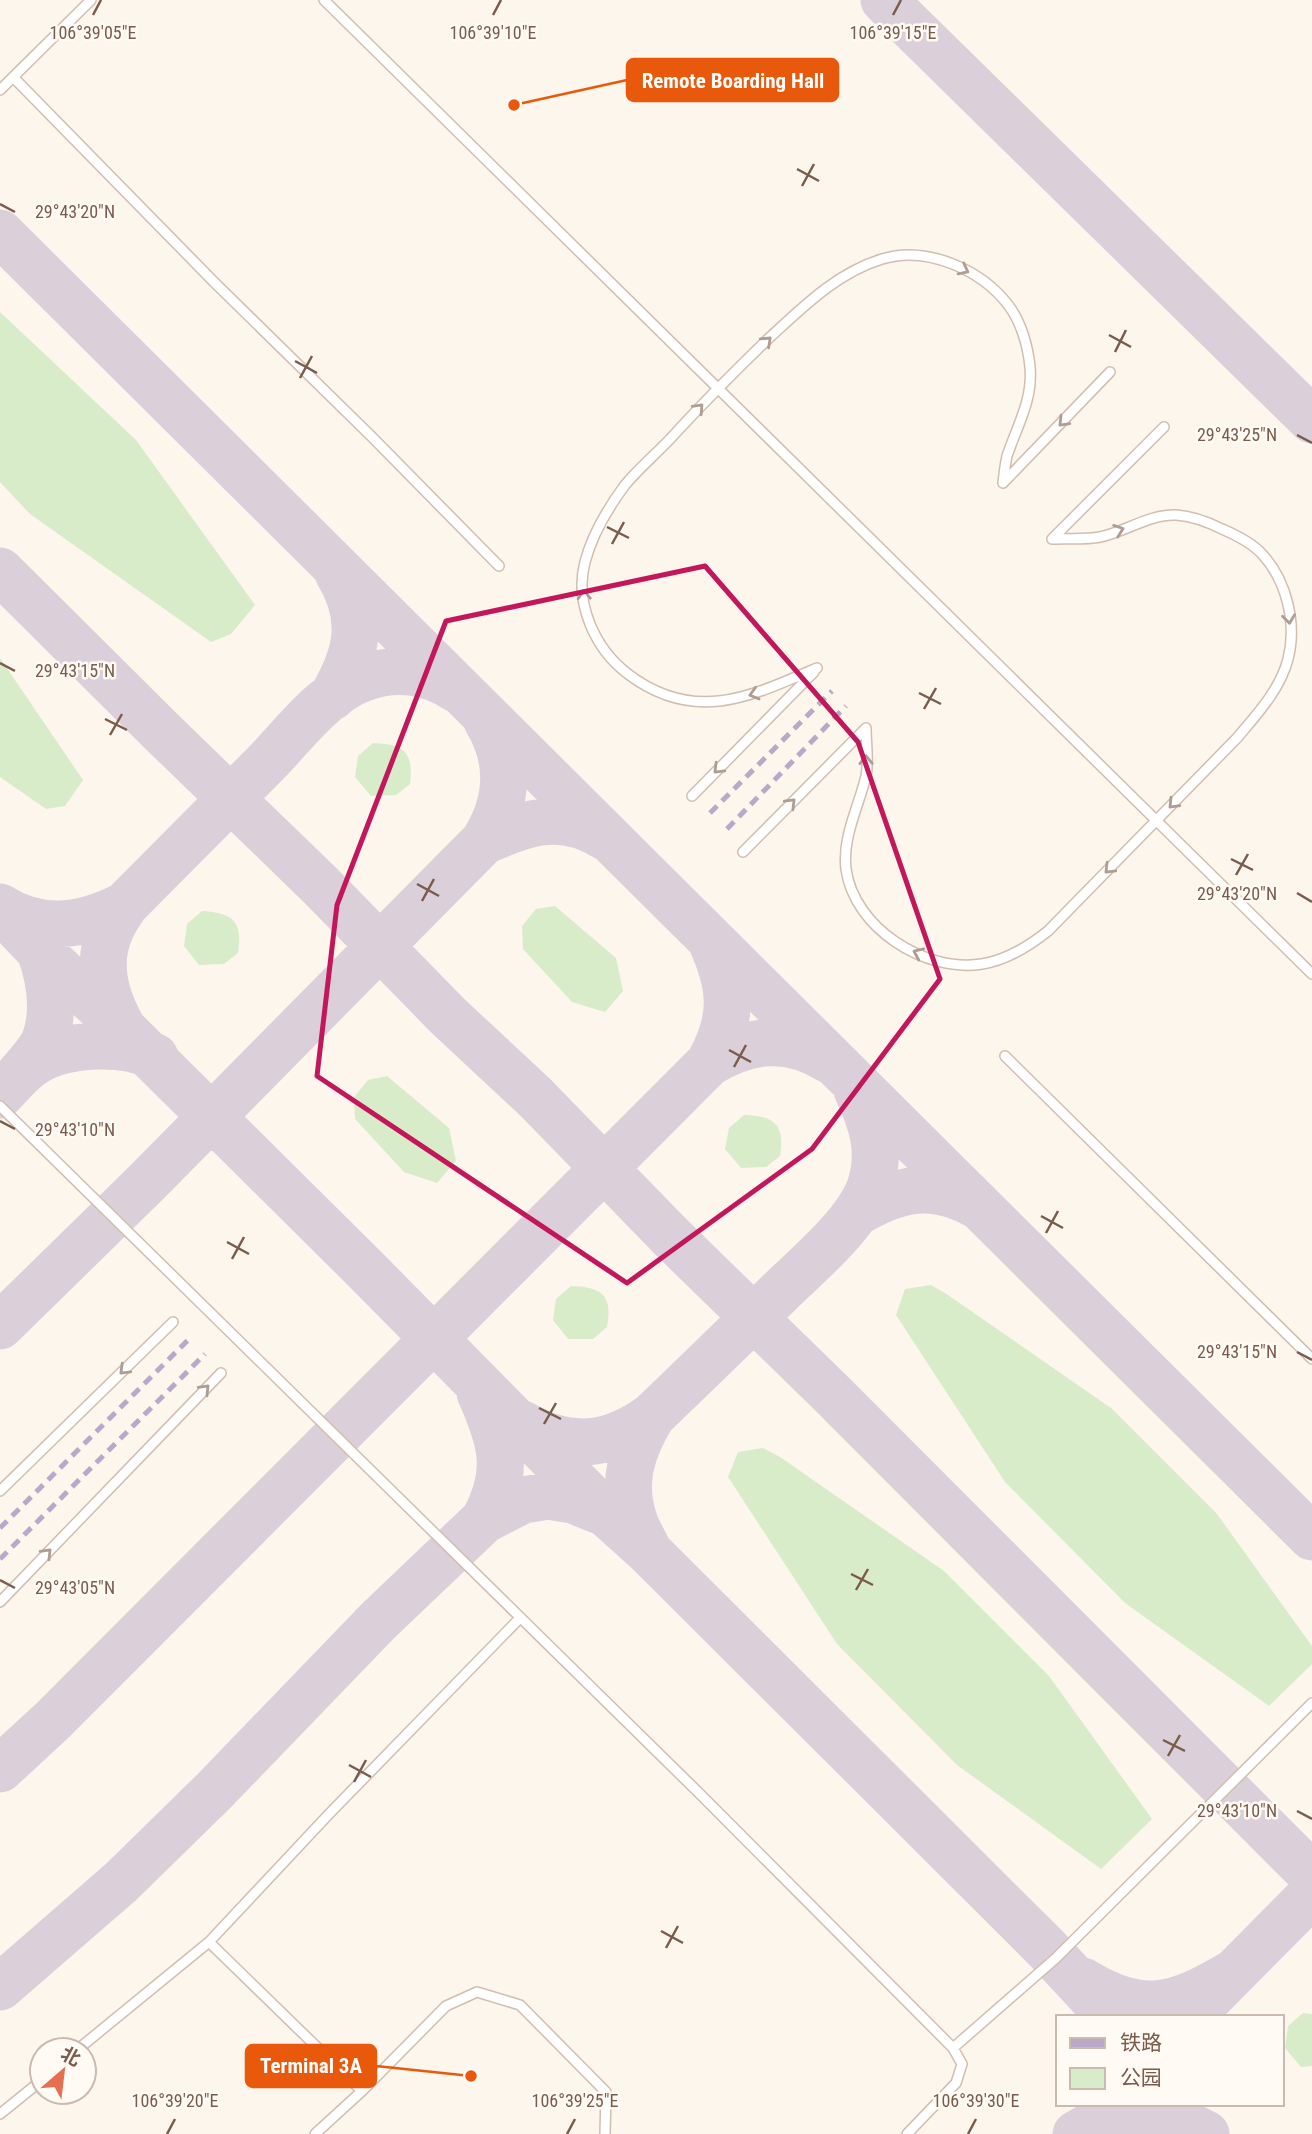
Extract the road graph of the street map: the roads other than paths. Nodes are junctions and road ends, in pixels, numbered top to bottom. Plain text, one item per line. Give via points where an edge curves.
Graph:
1 (91, 0) edge
2 (324, 0) edge
3 (13, 77) junction
4 (0, 90) edge
5 (1110, 372) dead end
6 (717, 388) junction
7 (1164, 427) dead end
8 (499, 566) dead end
9 (692, 796) dead end
10 (1157, 821) junction
11 (743, 852) dead end
12 (1312, 974) edge
13 (1005, 1056) dead end
14 (0, 1106) edge
15 (173, 1322) dead end
16 (1312, 1359) edge
17 (221, 1373) dead end
18 (0, 1491) edge
19 (0, 1602) edge
20 (520, 1618) junction
21 (1312, 1703) edge
22 (209, 1942) junction
23 (94, 2036) edge
24 (953, 2048) junction
25 (28, 2091) edge
26 (362, 2091) junction
27 (0, 2114) edge
28 (314, 2134) edge
29 (605, 2134) edge
30 (907, 2134) edge

1 - 3 lane
2 - 6 lane
3 - 4 lane
3 - 8 lane
5 - 6 lane via 1003,483 1006,459 1030,394 1030,366 1021,326 1008,305 968,270 914,255 886,257 839,278
6 - 9 lane via 626,484 604,516 584,565 584,607 599,644 616,665 667,697 696,703 727,700 756,694 817,668
6 - 10 lane
7 -> 10 lane via 1052,539 1100,537 1175,515 1209,523 1261,553 1278,574 1291,627 1289,657 1264,706
10 - 11 lane via 1030,946 982,964 932,959 892,939 871,922 857,900 846,870 847,841 867,773 866,728
10 - 12 lane
13 - 16 lane
14 - 20 lane
15 -> 18 lane
19 -> 17 lane
20 - 22 lane
20 - 24 lane
21 - 24 lane via 1056,1958
22 - 23 lane
22 - 26 lane
24 - 30 lane via 962,2064 956,2083
25 - 27 lane
26 - 28 lane
26 - 29 lane via 446,2006 477,1992 520,2006 606,2092

